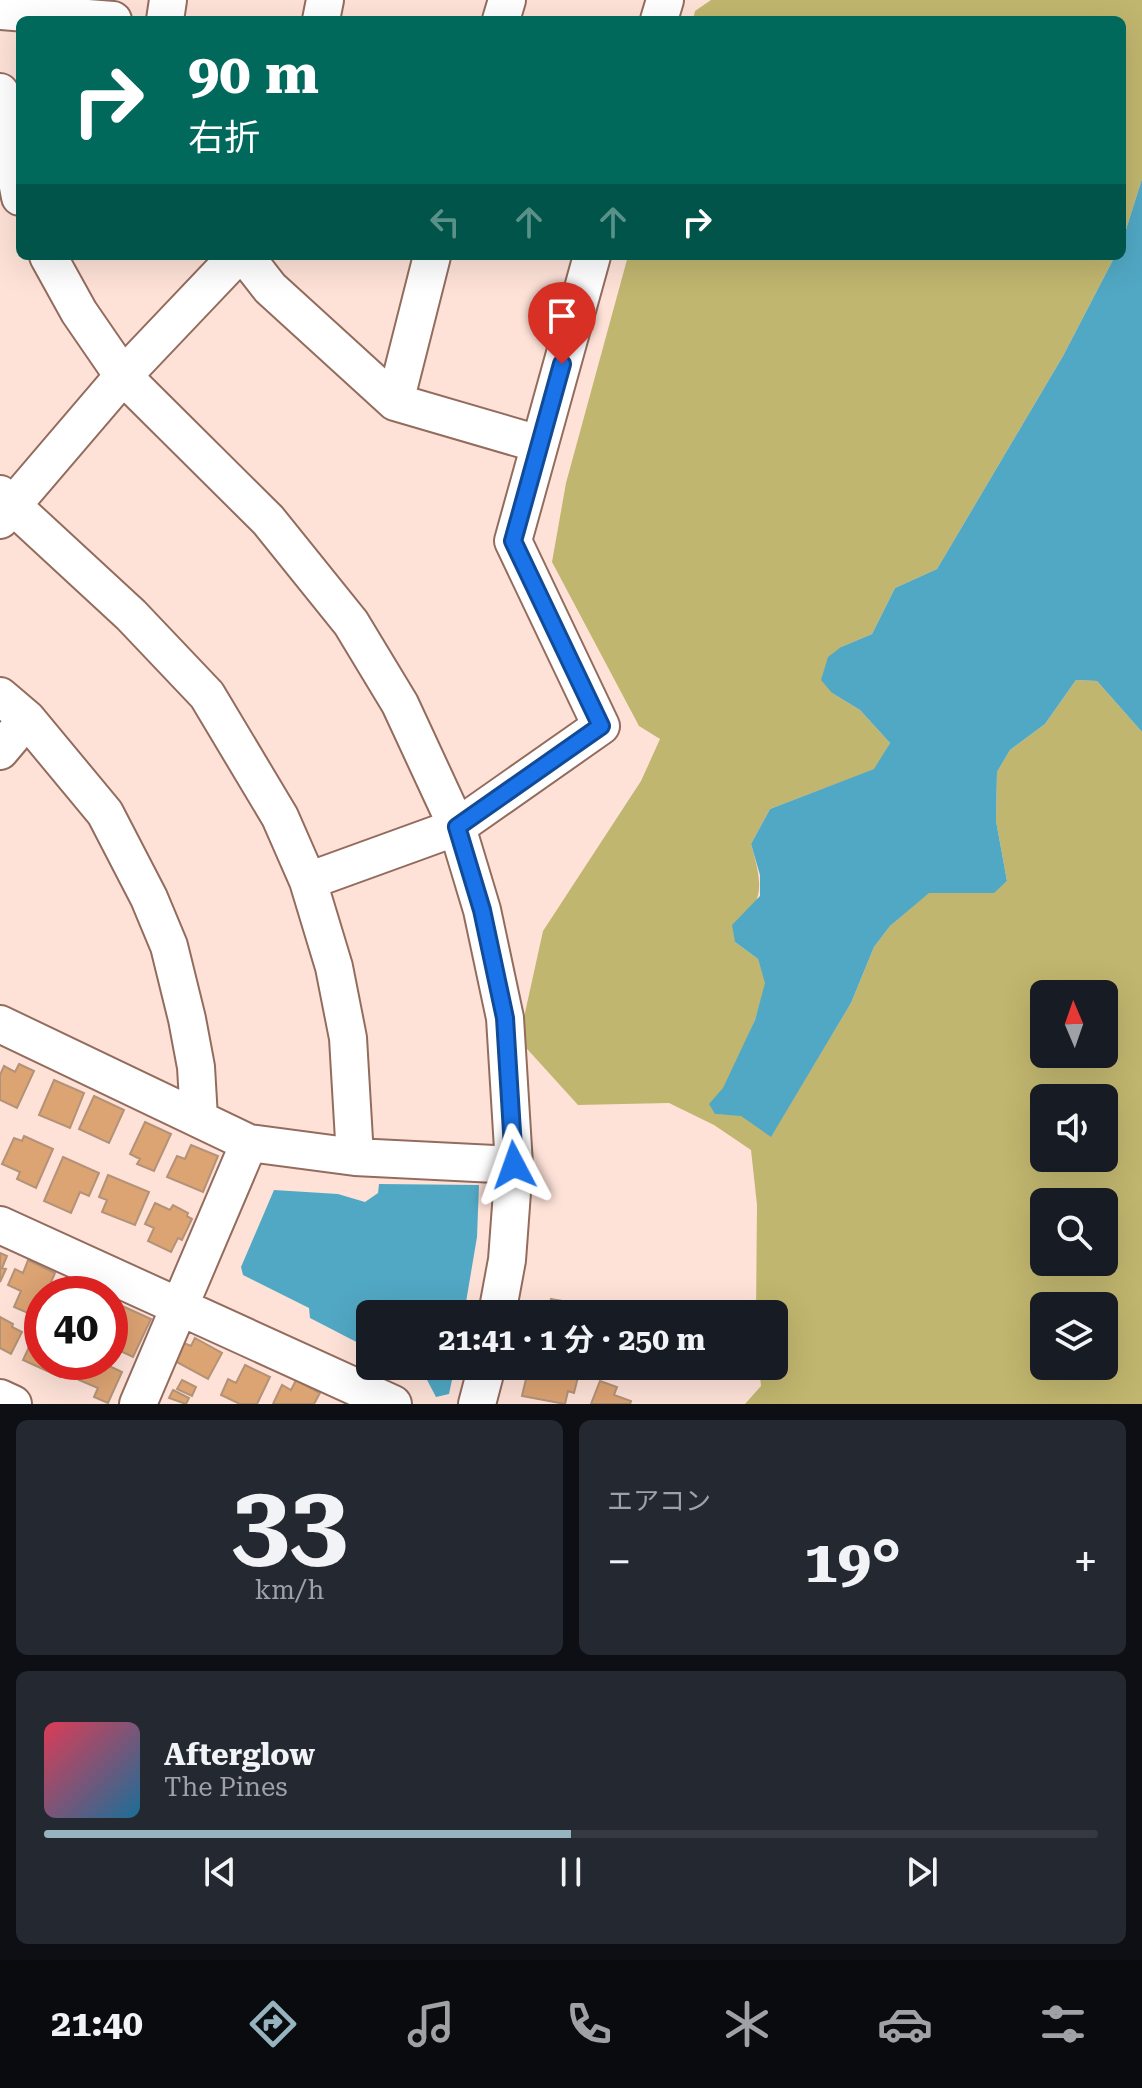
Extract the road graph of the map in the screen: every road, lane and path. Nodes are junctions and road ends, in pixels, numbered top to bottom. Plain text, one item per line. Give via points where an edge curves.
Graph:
1 (0, 11) edge
2 (63, 16) edge
3 (0, 92) edge
4 (16, 176) edge
5 (50, 260) edge
6 (233, 260) edge
7 (248, 260) edge
8 (431, 260) edge
9 (591, 260) edge
10 (123, 376) junction
11 (395, 402) junction
12 (539, 444) junction
13 (4, 506) edge
14 (14, 708) edge
15 (0, 751) edge
16 (457, 827) junction
17 (308, 881) junction
18 (0, 1024) edge
19 (199, 1118) junction
20 (249, 1143) junction
21 (355, 1157) junction
22 (514, 1165) junction
23 (0, 1225) edge
24 (500, 1300) edge
25 (179, 1306) junction
26 (483, 1380) edge
27 (0, 1398) edge
28 (13, 1404) edge
29 (138, 1404) edge
30 (393, 1404) edge
31 (477, 1404) edge

1 - 2 street
3 - 4 street
5 - 10 street
6 - 10 street
7 - 11 street via 270,288
8 - 11 street
9 - 12 street
10 - 13 street
10 - 16 street via 268,520 351,623 400,704
11 - 12 street
12 - 16 street via 513,541 601,726
13 - 17 street via 131,615 207,695 280,817
14 - 15 street
14 - 19 street via 105,813 149,898 169,946 187,1019
16 - 17 street
16 - 22 street via 482,910 505,1018
17 - 21 street via 348,1038
18 - 19 street
19 - 20 street
20 - 21 street
20 - 25 street
21 - 22 street
22 - 24 street
23 - 25 street
25 - 29 street
25 - 30 street
26 - 31 street
27 - 28 street

